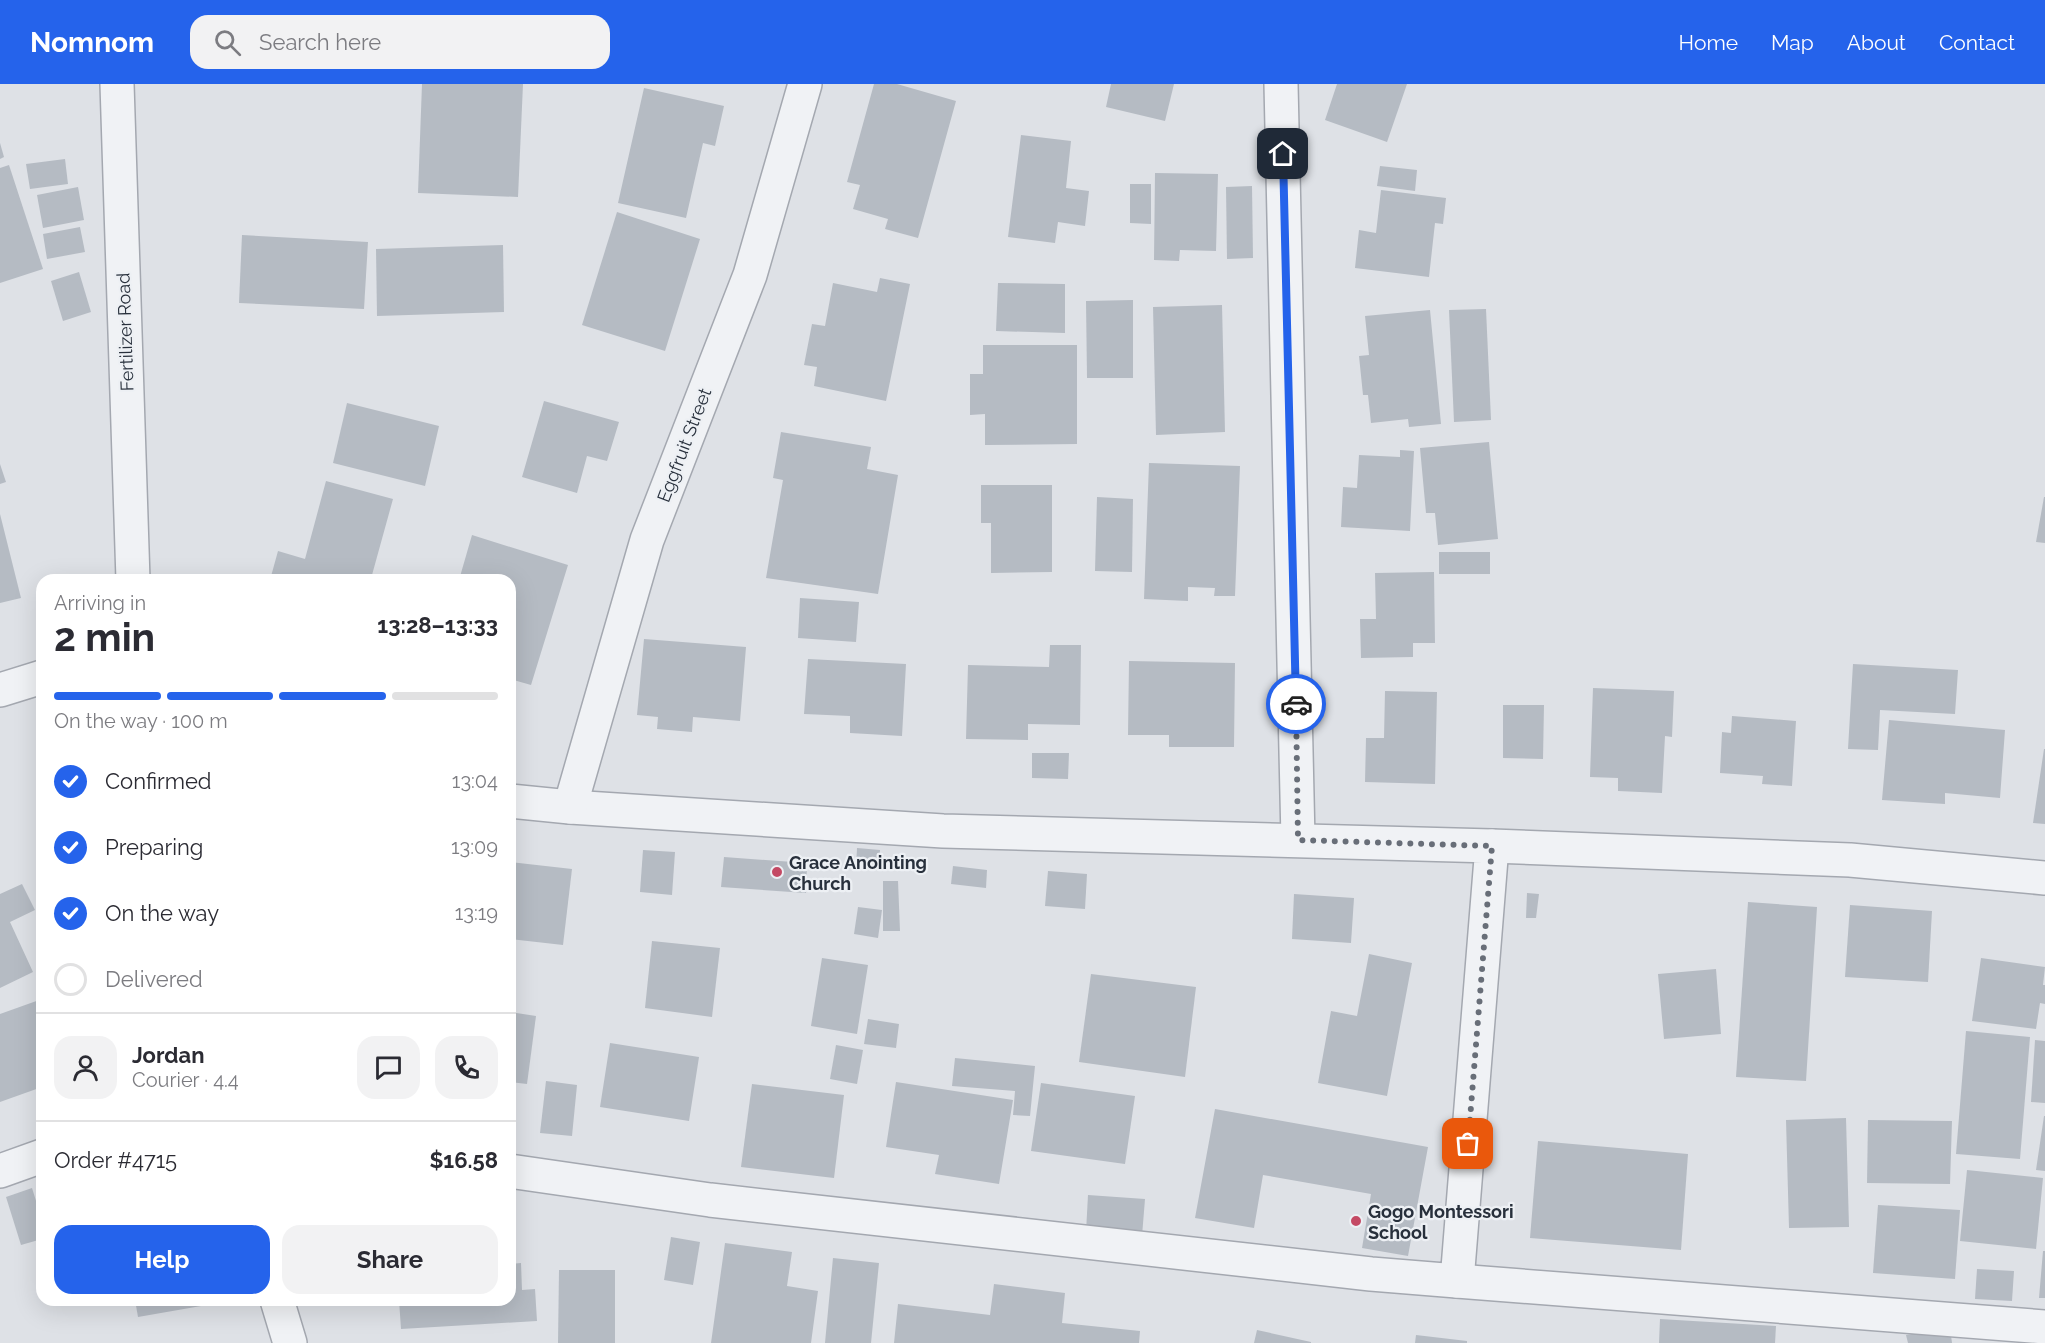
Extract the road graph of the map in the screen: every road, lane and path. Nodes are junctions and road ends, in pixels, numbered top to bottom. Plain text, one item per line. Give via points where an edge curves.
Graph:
1 (117, 84) edge
2 (804, 84) edge
3 (1281, 84) edge
4 (133, 574) edge
5 (36, 679) edge
6 (0, 690) edge
7 (516, 802) edge
8 (570, 807) junction
9 (1298, 840) junction
10 (1492, 846) junction
11 (2045, 878) edge
12 (36, 1158) edge
13 (0, 1171) edge
14 (516, 1172) edge
15 (1457, 1281) junction
16 (279, 1306) edge
17 (2045, 1327) edge
18 (290, 1343) edge

1 - 4 street, Fertilizer Road
2 - 8 street, Eggfruit Street via 750,275 647,540
3 - 9 street
5 - 6 street
7 - 8 street
8 - 9 street via 943,831
9 - 10 street
10 - 11 street via 1850,860
10 - 15 street
12 - 13 street
14 - 15 street via 710,1200
15 - 17 street
16 - 18 street

